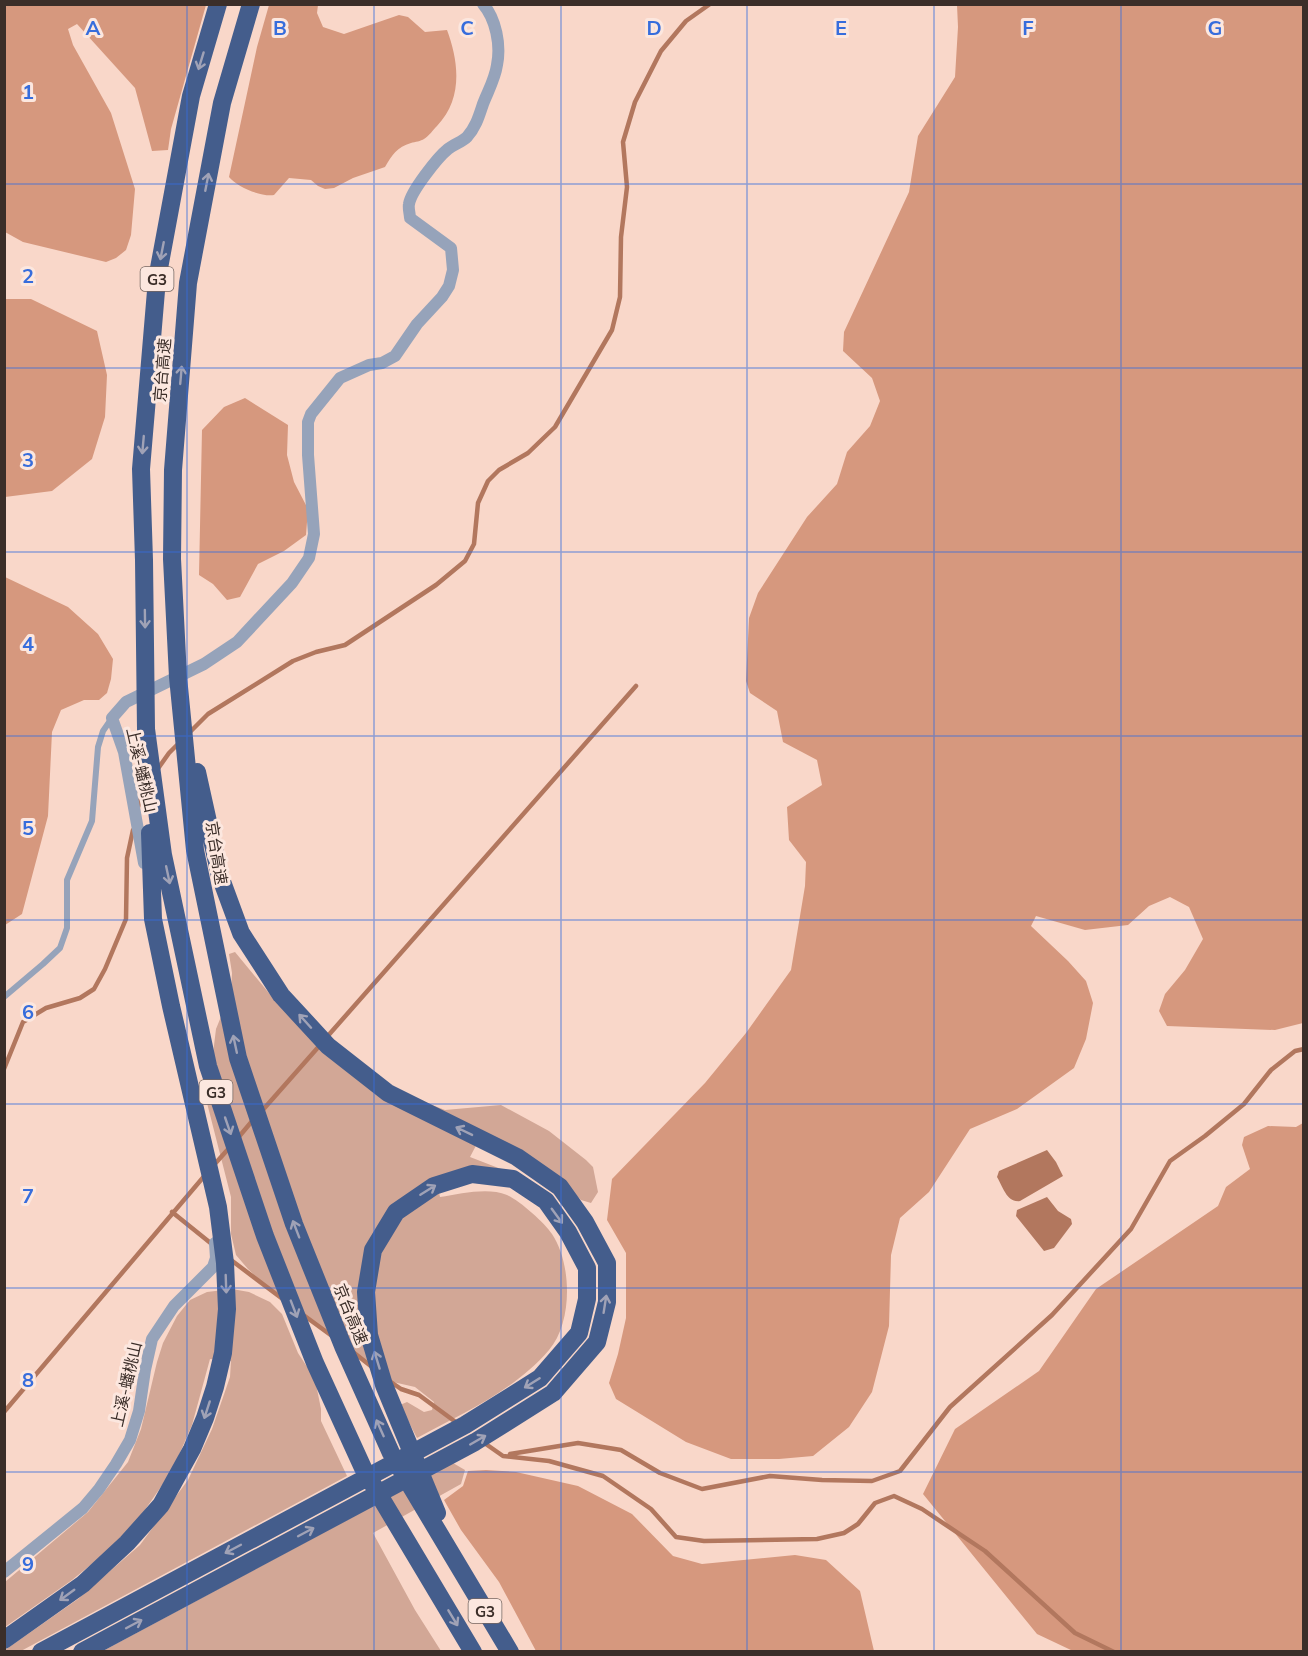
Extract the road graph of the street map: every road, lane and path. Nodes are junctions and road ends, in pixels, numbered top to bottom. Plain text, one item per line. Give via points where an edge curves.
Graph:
1 (218, 4) edge
2 (251, 4) edge
3 (483, 4) edge
4 (178, 676) junction
5 (112, 718) junction
6 (146, 729) junction
7 (4, 997) edge
8 (461, 1570) junction
9 (4, 1572) edge
10 (4, 1641) edge
11 (41, 1652) edge
12 (82, 1652) edge
13 (473, 1652) edge
14 (510, 1652) edge

1 -> 6 highway, 京台高速 / G3 via 191,96 157,279 141,469
4 -> 2 highway, 京台高速 / G3 via 172,559 173,470 188,283 222,103
3 - 5 street, 上溪-蟠桃山 via 491,16 498,46 491,84 476,124 466,138 443,153 408,205 410,218 451,248 453,270 449,286 394,356 340,378 311,414 308,455 314,534 309,558 237,642 204,664 126,702
8 -> 4 highway, 京台高速 / G3 via 391,1453 342,1346 294,1224 238,1058 195,850
12 -> 4 highway via 475,1442 554,1393 597,1342 607,1302 607,1263 560,1186 517,1157 388,1093 328,1046 281,995 241,933 220,876
5 - 7 lane via 98,747 92,821 67,880 67,928 60,948
5 - 9 street, 上溪-蟠桃山 via 124,752 187,1103 213,1203 216,1258 213,1267 174,1306 152,1339 139,1411 130,1440 116,1464 83,1508
6 -> 10 highway via 153,919 218,1208 227,1309 223,1353 205,1418 161,1505 83,1584
6 -> 13 highway, 京台高速 / G3 via 163,855 207,1066 265,1236 315,1364 363,1468
8 -> 11 highway via 384,1385 369,1335 366,1292 373,1250 396,1212 434,1186 472,1174 513,1179 546,1201 587,1268 587,1299 579,1333 540,1378 465,1425
8 - 14 highway, 京台高速 / G3

